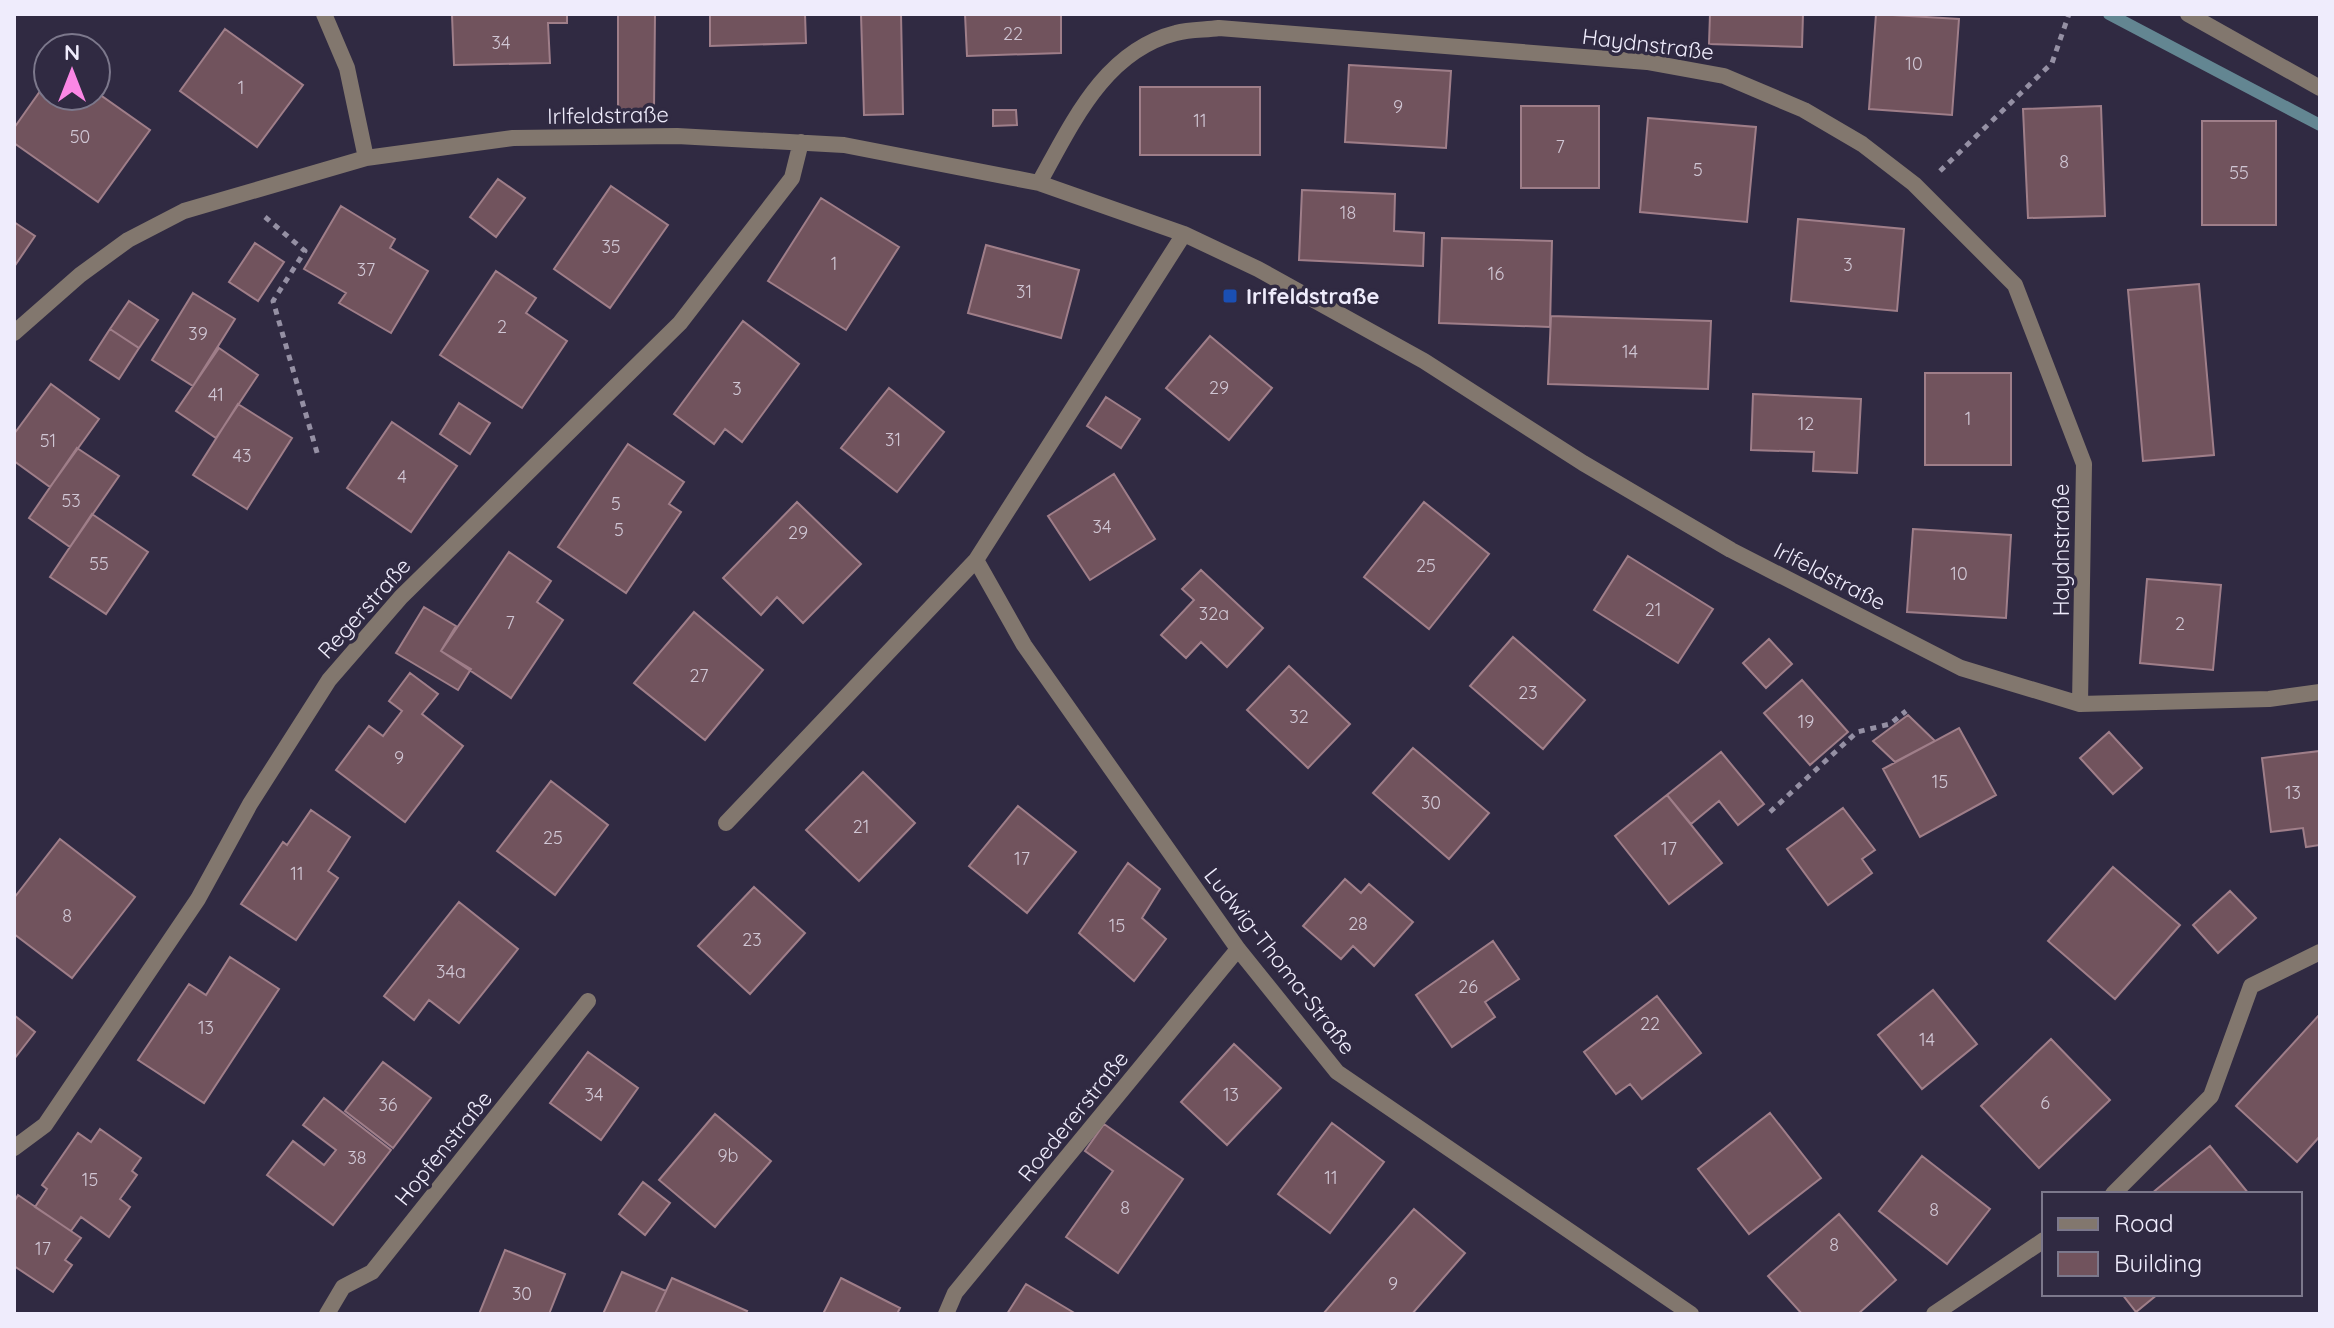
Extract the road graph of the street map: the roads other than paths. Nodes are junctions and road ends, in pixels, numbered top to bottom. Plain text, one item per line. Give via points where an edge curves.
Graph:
1 (324, 14) edge
2 (2188, 14) edge
3 (2320, 88) edge
4 (801, 142) junction
5 (366, 158) junction
6 (1039, 183) junction
7 (1184, 234) junction
8 (14, 333) edge
9 (976, 560) junction
10 (2320, 692) edge
11 (2080, 704) junction
12 (726, 823) dead end
13 (1238, 949) junction
14 (2320, 952) edge
15 (588, 1001) dead end
16 (14, 1148) edge
17 (2115, 1192) edge
18 (2042, 1241) edge
19 (327, 1314) edge
20 (946, 1314) edge
21 (1691, 1314) edge
22 (1934, 1314) edge

1 - 5 street via 347,68
2 - 3 street
4 - 5 street, Irlfeldstraße via 677,136 513,138
4 - 6 street, Irlfeldstraße via 844,145
4 - 16 street, Regerstraße via 792,178 680,323 401,597 329,680 190,911 45,1125
5 - 8 street, Irlfeldstraße via 184,211 128,240
6 - 7 street, Irlfeldstraße
6 - 11 street, Haydnstraße via 1080,107 1112,70 1140,49 1176,33 1219,28 1647,62 1724,76 1804,110 1862,144 1920,190 2015,285 2084,464
7 - 9 street
7 - 11 street, Irlfeldstraße via 1424,361 1731,550 1961,668
9 - 12 street
9 - 13 street, Ludwig-Thoma-Straße via 1024,645
10 - 11 street, Irlfeldstraße via 2269,699
13 - 20 street, Roedererstraße via 955,1293
13 - 21 street, Ludwig-Thoma-Straße via 1337,1072
14 - 17 street via 2251,986 2211,1096
15 - 19 street, Hopfenstraße via 372,1272 343,1287
18 - 22 street

